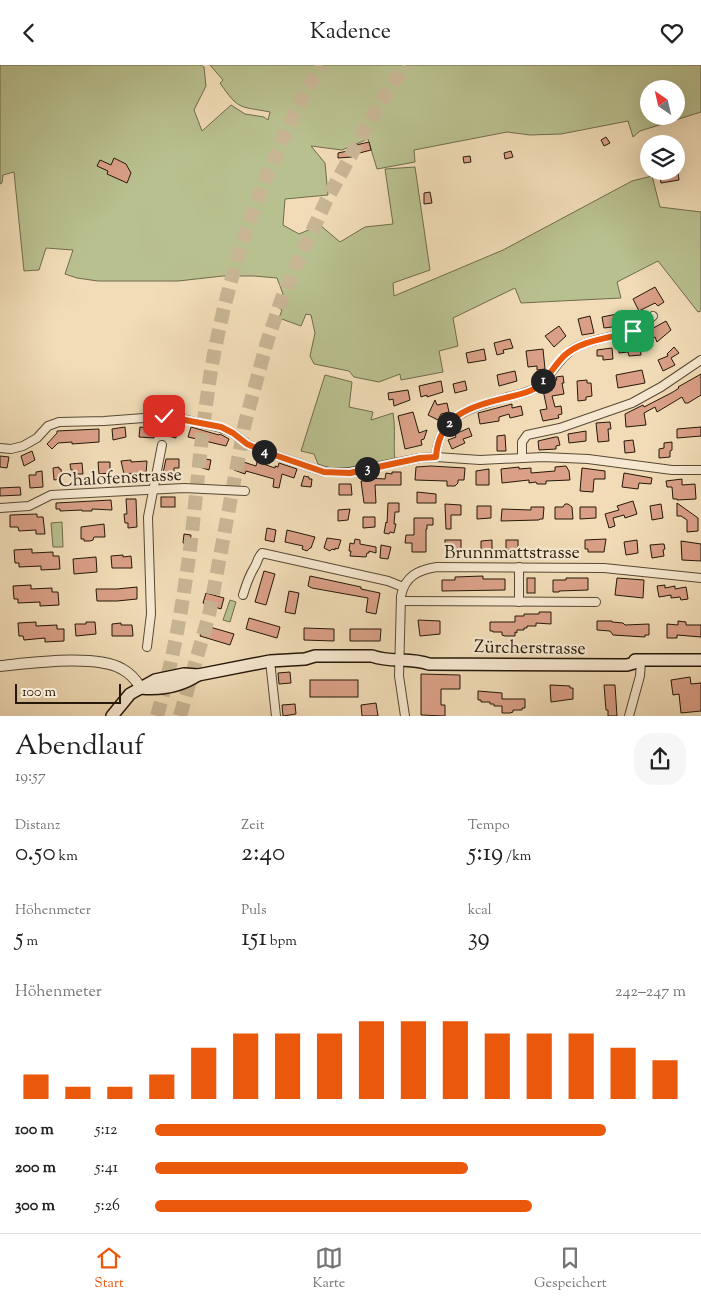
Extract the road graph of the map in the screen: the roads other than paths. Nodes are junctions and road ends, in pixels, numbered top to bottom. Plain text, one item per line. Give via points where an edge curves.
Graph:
1 (653, 315) dead end
2 (701, 360) edge
3 (162, 445) dead end
4 (0, 448) edge
5 (436, 457) junction
6 (522, 458) junction
7 (701, 470) edge
8 (153, 490) junction
9 (245, 491) dead end
10 (0, 508) edge
11 (519, 567) junction
12 (701, 578) edge
13 (403, 587) junction
14 (243, 595) dead end
15 (401, 601) junction
16 (519, 601) junction
17 (596, 602) dead end
18 (147, 647) dead end
19 (400, 660) junction
20 (701, 660) edge
21 (270, 661) junction
22 (641, 661) junction
23 (0, 666) edge
24 (141, 688) junction
25 (112, 715) edge
26 (276, 715) edge
27 (405, 715) edge
28 (629, 715) edge

1 - 5 street via 633,331 573,349 533,389 477,405 460,414 439,439
2 - 6 street via 632,403 527,435 522,442
3 - 8 street
4 - 5 street via 23,446 48,426 58,423 170,416 221,427 263,451 324,472 350,473
5 - 6 street
6 - 7 street via 588,459 672,470
8 - 9 street, Chalofenstrasse via 205,488
8 - 10 street, Chalofenstrasse via 51,495 29,506
8 - 18 street via 148,517 151,615
11 - 12 street, Brunnmattstrasse via 604,568
11 - 13 street, Brunnmattstrasse via 437,567 416,573
11 - 16 street
13 - 14 street via 262,553 251,571
13 - 15 street
15 - 16 street
15 - 19 street
16 - 17 street
19 - 21 main road, Zürcherstrasse via 372,656 315,656
19 - 22 main road, Zürcherstrasse via 419,660 429,664 609,665
19 - 27 street
20 - 22 main road, Zürcherstrasse
21 - 24 main road, Zürcherstrasse via 155,680
21 - 26 street
22 - 28 street
23 - 24 street via 101,662 121,668
24 - 25 main road, Zürcherstrasse

